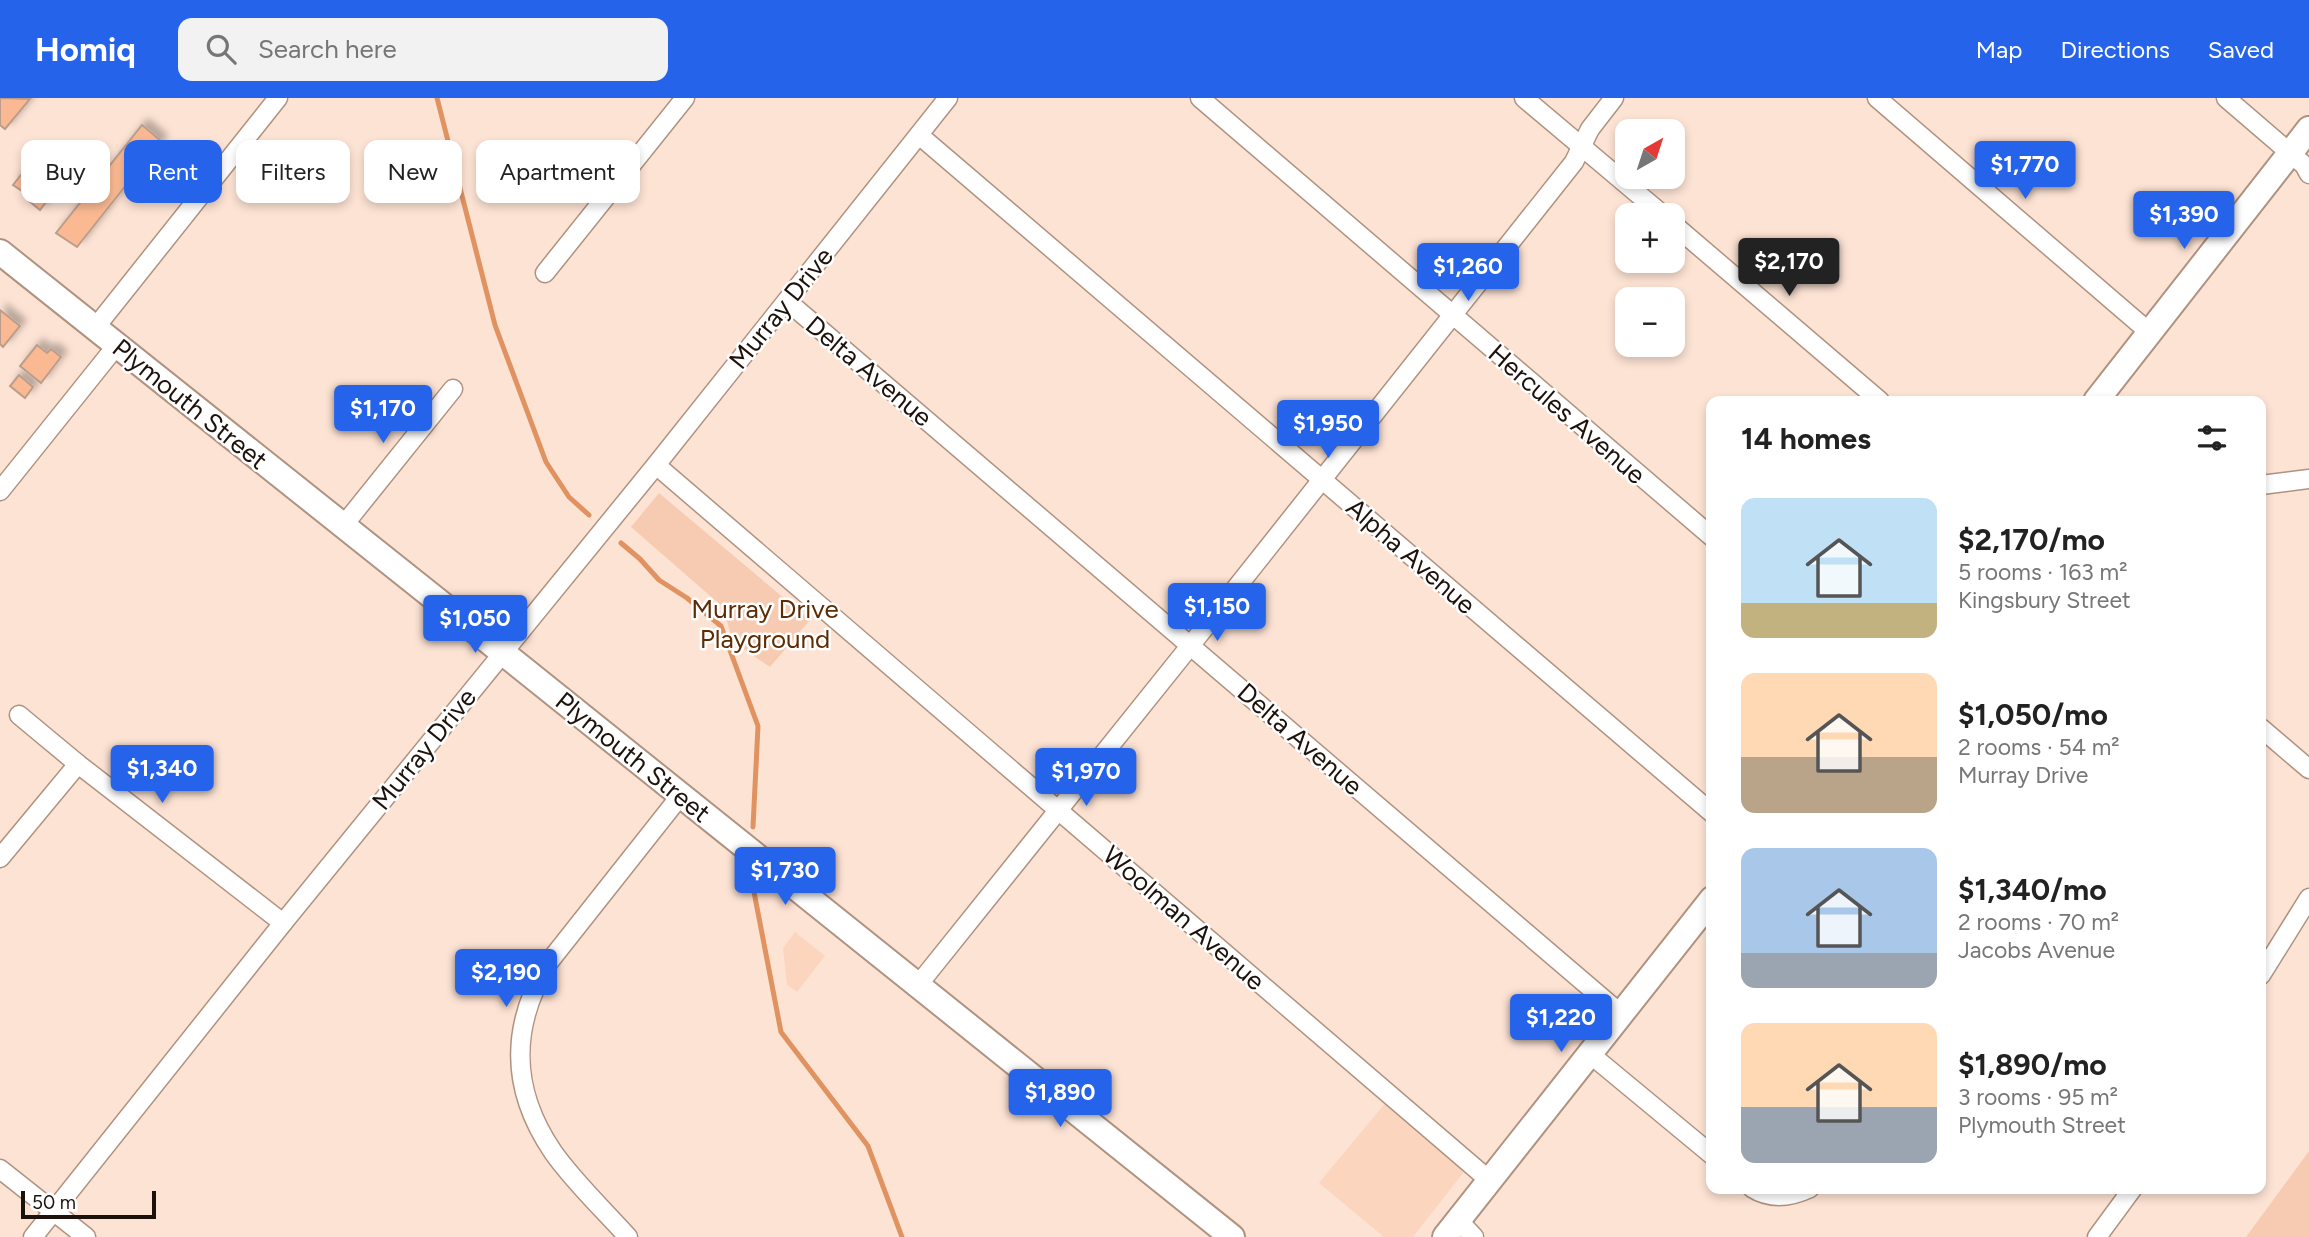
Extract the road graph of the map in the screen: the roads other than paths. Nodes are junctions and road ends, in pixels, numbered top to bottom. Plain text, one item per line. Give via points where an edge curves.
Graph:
1 (278, 98) edge
2 (684, 98) edge
3 (948, 98) edge
4 (1200, 98) edge
5 (1524, 98) edge
6 (1614, 98) edge
7 (1877, 98) edge
8 (2226, 98) edge
9 (2309, 129) edge
10 (919, 135) junction
11 (1581, 145) junction
12 (2289, 153) junction
13 (2309, 174) edge
14 (1649, 203) edge
15 (1685, 234) edge
16 (0, 253) edge
17 (545, 273) dead end
18 (787, 301) junction
19 (1453, 316) junction
20 (95, 328) junction
21 (2148, 332) junction
22 (117, 345) junction
23 (453, 389) dead end
24 (1874, 396) edge
25 (2100, 396) edge
26 (656, 465) junction
27 (2309, 479) edge
28 (1322, 480) junction
29 (2266, 484) edge
30 (0, 491) edge
31 (343, 526) junction
32 (1706, 532) edge
33 (1190, 646) junction
34 (502, 652) junction
35 (19, 715) dead end
36 (2266, 732) edge
37 (78, 764) junction
38 (2309, 769) edge
39 (681, 795) junction
40 (1058, 809) junction
41 (1706, 809) edge
42 (0, 858) edge
43 (2309, 898) edge
44 (1706, 907) edge
45 (284, 923) junction
46 (2266, 967) edge
47 (918, 985) junction
48 (1621, 1014) junction
49 (1590, 1054) junction
50 (1706, 1150) edge
51 (0, 1169) edge
52 (1489, 1180) junction
53 (1761, 1194) edge
54 (1794, 1194) edge
55 (2129, 1194) edge
56 (53, 1212) junction
57 (1459, 1231) edge
58 (33, 1237) edge
59 (86, 1237) edge
60 (628, 1237) edge
61 (1232, 1237) edge
62 (2097, 1237) edge

1 - 20 street
2 - 17 street
3 - 10 street, Murray Drive
4 - 19 street, Hercules Avenue
5 - 11 street
6 - 11 street
7 - 21 street
8 - 12 street
9 - 12 street
10 - 18 street, Murray Drive
10 - 28 street, Alpha Avenue
11 - 14 street
11 - 19 street via 1574,162
12 - 13 street
12 - 21 street
15 - 24 street
16 - 20 street, Plymouth Street
18 - 26 street, Murray Drive
18 - 33 street, Delta Avenue
19 - 28 street
19 - 32 street, Hercules Avenue
20 - 22 street, Plymouth Street
21 - 25 street
22 - 30 street
22 - 31 street, Plymouth Street
23 - 31 street
26 - 34 street, Murray Drive
26 - 40 street, Woolman Avenue
27 - 29 street
28 - 33 street
28 - 41 street, Alpha Avenue
31 - 34 street, Plymouth Street
33 - 40 street
33 - 48 street, Delta Avenue
34 - 39 street, Plymouth Street
34 - 45 street, Murray Drive
35 - 37 street
36 - 38 street
37 - 42 street
37 - 45 street
39 - 47 street, Plymouth Street
39 - 60 street via 549,961 533,987 520,1042 526,1099 539,1131
40 - 47 street
40 - 52 street, Woolman Avenue
43 - 46 street
44 - 48 street
45 - 56 street, Murray Drive
47 - 61 street, Plymouth Street
48 - 49 street
49 - 50 street
49 - 52 street
51 - 56 street
52 - 57 street
53 - 54 street
55 - 62 street
56 - 58 street, Murray Drive
56 - 59 street

